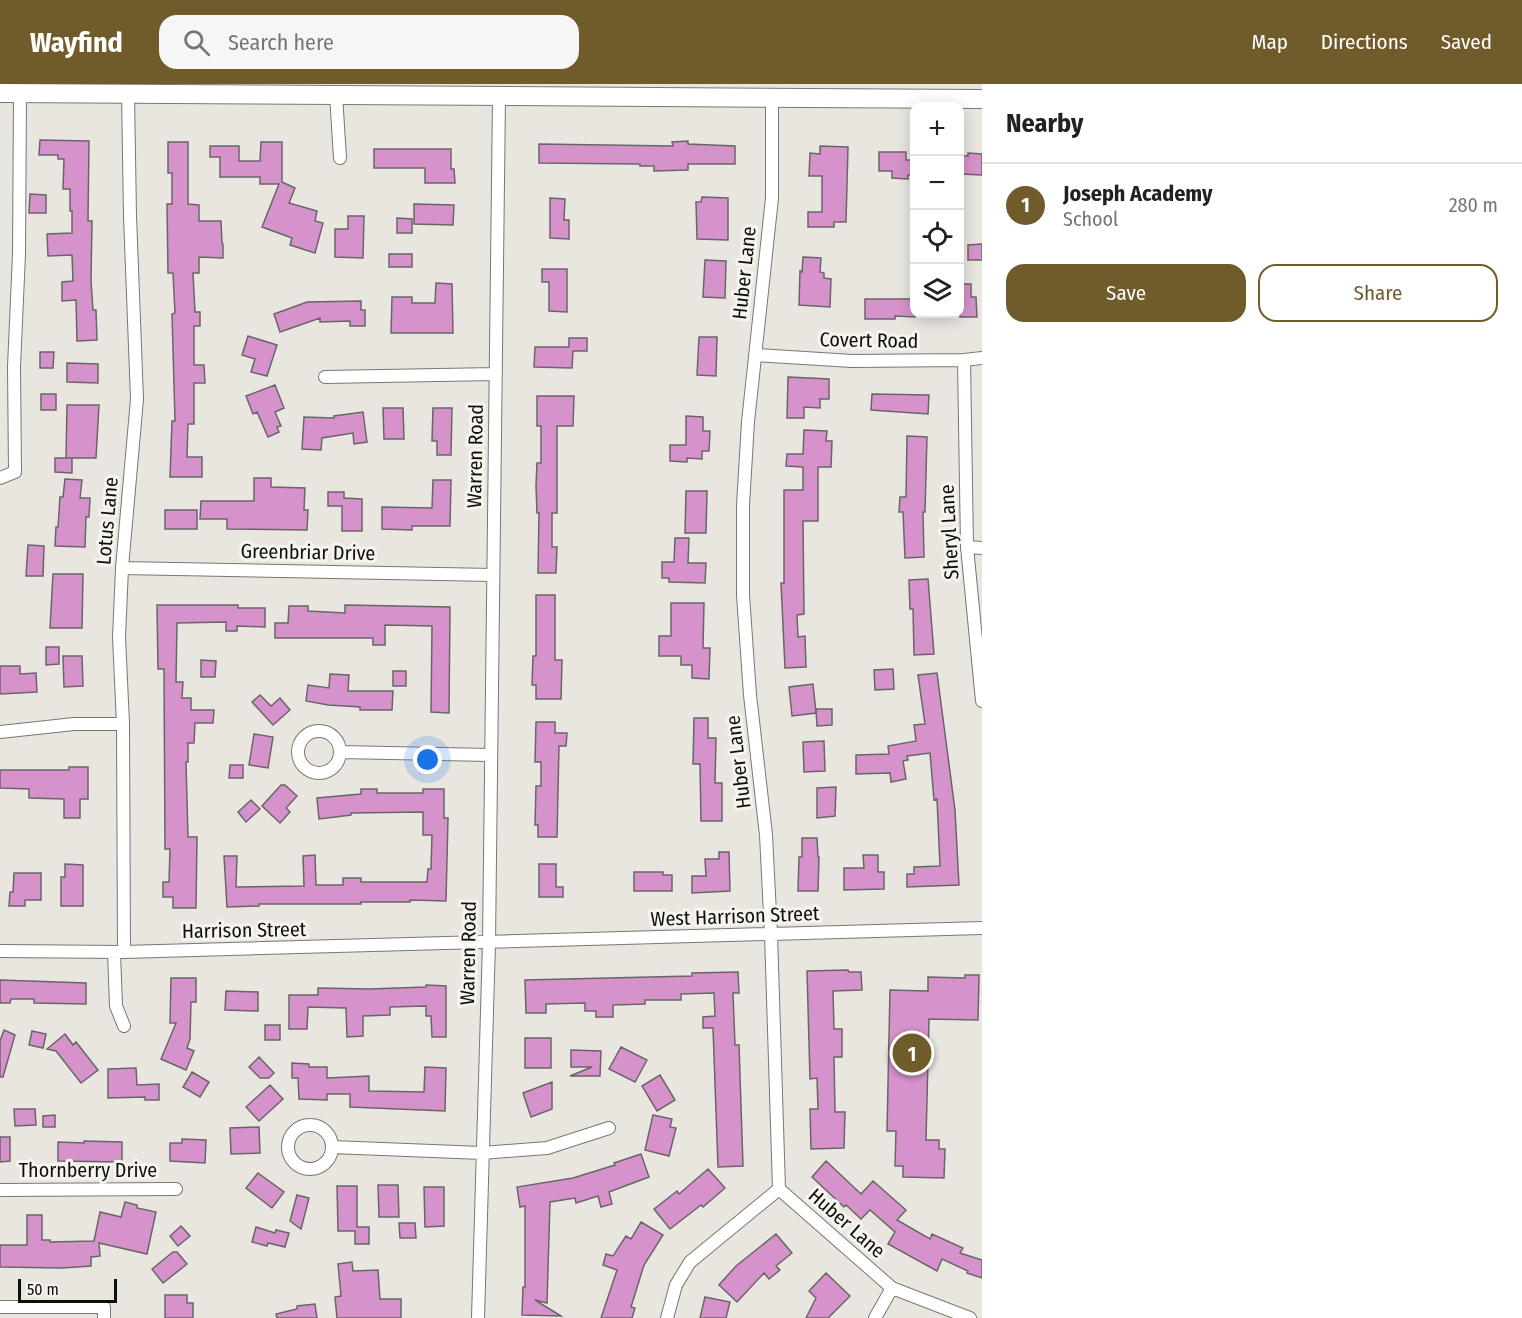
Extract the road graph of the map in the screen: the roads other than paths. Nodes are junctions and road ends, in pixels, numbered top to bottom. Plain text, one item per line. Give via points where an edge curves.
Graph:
1 (234, 89) edge
2 (459, 90) edge
3 (7, 91) edge
4 (885, 91) edge
5 (128, 93) junction
6 (336, 95) junction
7 (499, 96) junction
8 (772, 98) junction
9 (982, 99) edge
10 (340, 158) dead end
11 (756, 355) junction
12 (982, 358) edge
13 (964, 360) junction
14 (496, 374) junction
15 (325, 377) dead end
16 (0, 478) edge
17 (967, 547) junction
18 (982, 548) edge
19 (122, 568) junction
20 (493, 575) junction
21 (982, 701) edge
22 (123, 724) junction
23 (0, 732) edge
24 (340, 752) dead end
25 (490, 755) junction
26 (982, 928) edge
27 (771, 934) junction
28 (489, 943) junction
29 (0, 951) edge
30 (119, 952) junction
31 (124, 1026) dead end
32 (609, 1128) dead end
33 (332, 1147) dead end
34 (482, 1153) junction
35 (176, 1189) dead end
36 (779, 1189) junction
37 (0, 1190) edge
38 (892, 1288) junction
39 (0, 1307) edge
40 (104, 1318) edge
41 (478, 1318) edge
42 (667, 1318) edge
43 (875, 1318) edge
44 (970, 1318) edge

1 - 5 main road
1 - 6 main road
2 - 6 main road
2 - 7 main road
3 - 5 main road
3 - 16 street via 19,254 15,472
4 - 8 main road
4 - 9 main road
5 - 19 street, Lotus Lane via 136,399
6 - 10 street
7 - 8 main road
7 - 14 street, Warren Road
8 - 11 street, Huber Lane via 772,198
11 - 13 street, Covert Road via 852,361
11 - 27 street, Huber Lane via 743,505 743,595 766,836
12 - 13 street, Covert Road
13 - 17 street, Sheryl Lane
14 - 15 street
14 - 20 street, Warren Road
17 - 18 street
17 - 21 street, Sheryl Lane
19 - 20 street, Greenbriar Drive
19 - 22 street, Lotus Lane via 119,637
20 - 25 street, Warren Road
22 - 23 street via 74,724
22 - 30 street, Lotus Lane
24 - 25 street
25 - 28 street, Warren Road
26 - 27 street, West Harrison Street
27 - 28 street, West Harrison Street
27 - 36 street, Huber Lane
28 - 30 street, Harrison Street
28 - 34 street, Warren Road
29 - 30 street, Harrison Street
30 - 31 street, Lotus Lane via 116,1006
32 - 34 street via 547,1148
33 - 34 street
34 - 41 street, Warren Road
35 - 37 street, Thornberry Drive
36 - 38 street, Huber Lane
36 - 42 street via 690,1262 676,1285
38 - 43 street
38 - 44 street, Huber Lane
39 - 40 street via 104,1307

